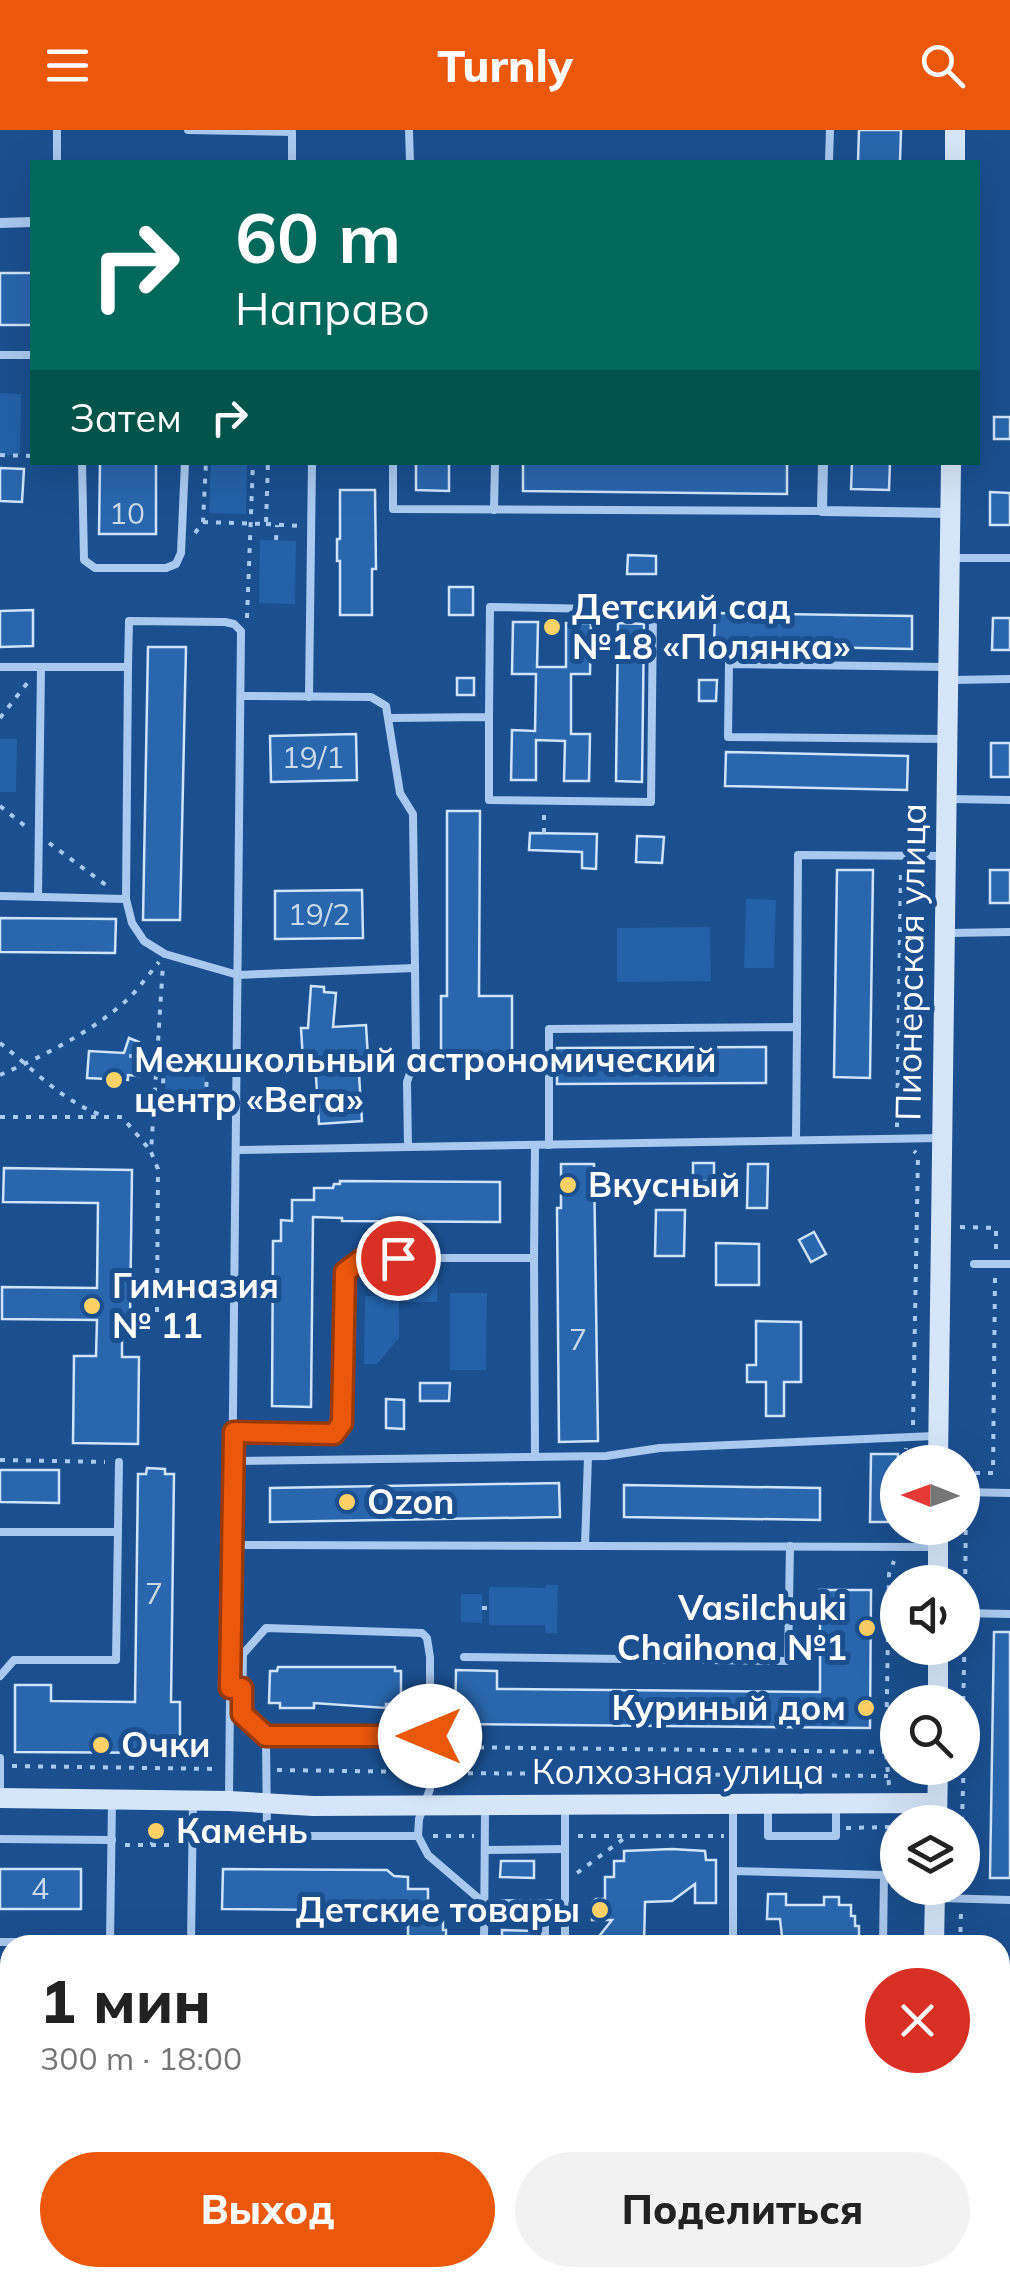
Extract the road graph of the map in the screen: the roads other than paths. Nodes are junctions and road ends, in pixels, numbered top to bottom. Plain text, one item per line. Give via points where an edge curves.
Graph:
1 (57, 130) edge
2 (188, 130) edge
3 (409, 130) edge
4 (830, 130) edge
5 (955, 130) edge
6 (57, 160) edge
7 (292, 160) edge
8 (410, 160) edge
9 (830, 160) edge
10 (955, 160) edge
11 (0, 222) edge
12 (30, 222) edge
13 (0, 355) edge
14 (30, 355) edge
15 (82, 465) edge
16 (185, 465) edge
17 (312, 465) edge
18 (394, 465) edge
19 (495, 465) edge
20 (823, 465) edge
21 (951, 465) edge
22 (494, 510) junction
23 (822, 512) junction
24 (950, 513) junction
25 (950, 558) junction
26 (1010, 558) edge
27 (0, 666) edge
28 (41, 666) junction
29 (128, 666) junction
30 (948, 674) junction
31 (1010, 679) edge
32 (242, 696) junction
33 (310, 696) junction
34 (489, 717) junction
35 (390, 718) junction
36 (947, 738) junction
37 (946, 799) junction
38 (1010, 800) edge
39 (946, 856) junction
40 (0, 896) edge
41 (38, 896) junction
42 (126, 899) junction
43 (1010, 932) edge
44 (944, 933) junction
45 (415, 968) junction
46 (238, 976) junction
47 (797, 1027) junction
48 (942, 1138) junction
49 (796, 1140) junction
50 (535, 1145) junction
51 (550, 1145) junction
52 (408, 1147) junction
53 (236, 1150) junction
54 (534, 1258) junction
55 (974, 1264) dead end
56 (1010, 1264) edge
57 (234, 1432) junction
58 (939, 1436) junction
59 (939, 1445) edge
60 (588, 1456) junction
61 (535, 1457) junction
62 (233, 1460) junction
63 (118, 1462) road end
64 (980, 1492) edge
65 (1010, 1493) edge
66 (0, 1532) edge
67 (117, 1532) junction
68 (232, 1545) junction
69 (908, 1545) edge
70 (585, 1546) junction
71 (790, 1546) junction
72 (980, 1613) edge
73 (1010, 1614) edge
74 (464, 1658) dead end
75 (0, 1676) edge
76 (230, 1688) junction
77 (242, 1688) junction
78 (266, 1736) junction
79 (430, 1736) junction
80 (0, 1758) edge
81 (0, 1798) edge
82 (112, 1799) junction
83 (192, 1800) junction
84 (230, 1801) junction
85 (266, 1804) junction
86 (734, 1804) junction
87 (768, 1804) junction
88 (836, 1804) junction
89 (424, 1805) junction
90 (485, 1805) junction
91 (565, 1805) junction
92 (880, 1808) edge
93 (229, 1836) dead end
94 (267, 1836) junction
95 (418, 1836) junction
96 (0, 1839) edge
97 (112, 1840) junction
98 (565, 1849) junction
99 (485, 1850) junction
100 (733, 1871) junction
101 (980, 1899) edge
102 (1010, 1900) edge
103 (484, 1903) junction
104 (545, 1903) junction
105 (565, 1903) junction
106 (935, 1905) edge
107 (110, 1935) edge
108 (191, 1935) edge
109 (484, 1935) edge
110 (545, 1935) edge
111 (565, 1935) edge
112 (733, 1935) edge
113 (884, 1935) edge
114 (934, 1935) edge

1 - 6 lane
2 - 7 lane via 292,132
3 - 8 lane
4 - 9 lane
5 - 10 street
11 - 12 street
13 - 14 lane
15 - 16 lane via 84,560 95,568 176,564
17 - 33 lane
18 - 22 lane via 393,509
19 - 22 lane
20 - 23 street
21 - 24 street, Пионерская улица
22 - 23 lane
23 - 24 street
24 - 25 street, Пионерская улица
25 - 26 lane
25 - 30 street, Пионерская улица
27 - 28 lane
28 - 29 lane
28 - 41 lane
29 - 32 lane via 129,621 234,624 242,639
29 - 42 lane
30 - 31 lane
30 - 36 street, Пионерская улица
30 - 36 lane via 729,664 728,719 728,737
32 - 33 lane
32 - 46 lane
33 - 35 lane via 379,699
34 - 34 lane via 489,800 651,802 652,610 490,607
34 - 35 lane
35 - 45 lane via 400,793 413,814
36 - 37 street, Пионерская улица
37 - 38 lane
37 - 39 street, Пионерская улица
39 - 44 street, Пионерская улица
39 - 47 lane via 798,855
40 - 41 lane
41 - 42 lane
42 - 46 lane via 144,940 166,954
43 - 44 lane
44 - 48 street, Пионерская улица
45 - 46 lane
45 - 52 lane
46 - 53 lane
47 - 49 lane
47 - 51 lane via 549,1029
48 - 49 lane
48 - 58 street, Пионерская улица
49 - 51 lane
50 - 51 lane
50 - 52 lane
50 - 54 lane
52 - 53 lane
53 - 57 lane
54 - 57 lane via 364,1258 345,1272 342,1423 334,1434
54 - 61 lane
55 - 56 lane
57 - 62 lane
58 - 59 street, Пионерская улица
58 - 60 lane
60 - 61 lane
60 - 70 lane
61 - 62 lane
62 - 68 lane
63 - 67 lane
64 - 65 lane
66 - 67 lane
67 - 75 lane via 116,1660 14,1660
68 - 70 lane
68 - 76 lane
69 - 71 lane
70 - 71 lane
71 - 74 lane via 788,1661
72 - 73 lane
76 - 77 lane
76 - 84 lane
77 - 78 lane via 242,1714
77 - 79 lane via 243,1654 266,1628 422,1632 430,1647
78 - 79 lane
78 - 85 lane
79 - 89 lane
80 - 81 lane
81 - 82 street, Колхозная улица
82 - 83 street, Колхозная улица
82 - 97 lane
83 - 84 street, Колхозная улица
83 - 108 lane
84 - 85 street, Колхозная улица
85 - 89 street, Колхозная улица
85 - 94 lane
86 - 87 street, Колхозная улица
86 - 91 street, Колхозная улица
86 - 100 lane
87 - 88 street, Колхозная улица
87 - 88 lane via 768,1836 836,1836
88 - 92 street, Колхозная улица
89 - 90 street, Колхозная улица
89 - 95 lane
90 - 91 street, Колхозная улица
90 - 99 lane
91 - 98 lane
93 - 94 lane
94 - 95 lane
95 - 103 lane via 428,1856
96 - 97 lane
97 - 107 lane
98 - 99 lane
98 - 105 lane
99 - 103 lane
100 - 112 lane
100 - 113 lane via 884,1875
101 - 102 lane
103 - 104 lane
103 - 109 lane
104 - 105 lane
104 - 110 lane
105 - 111 lane
106 - 114 street

